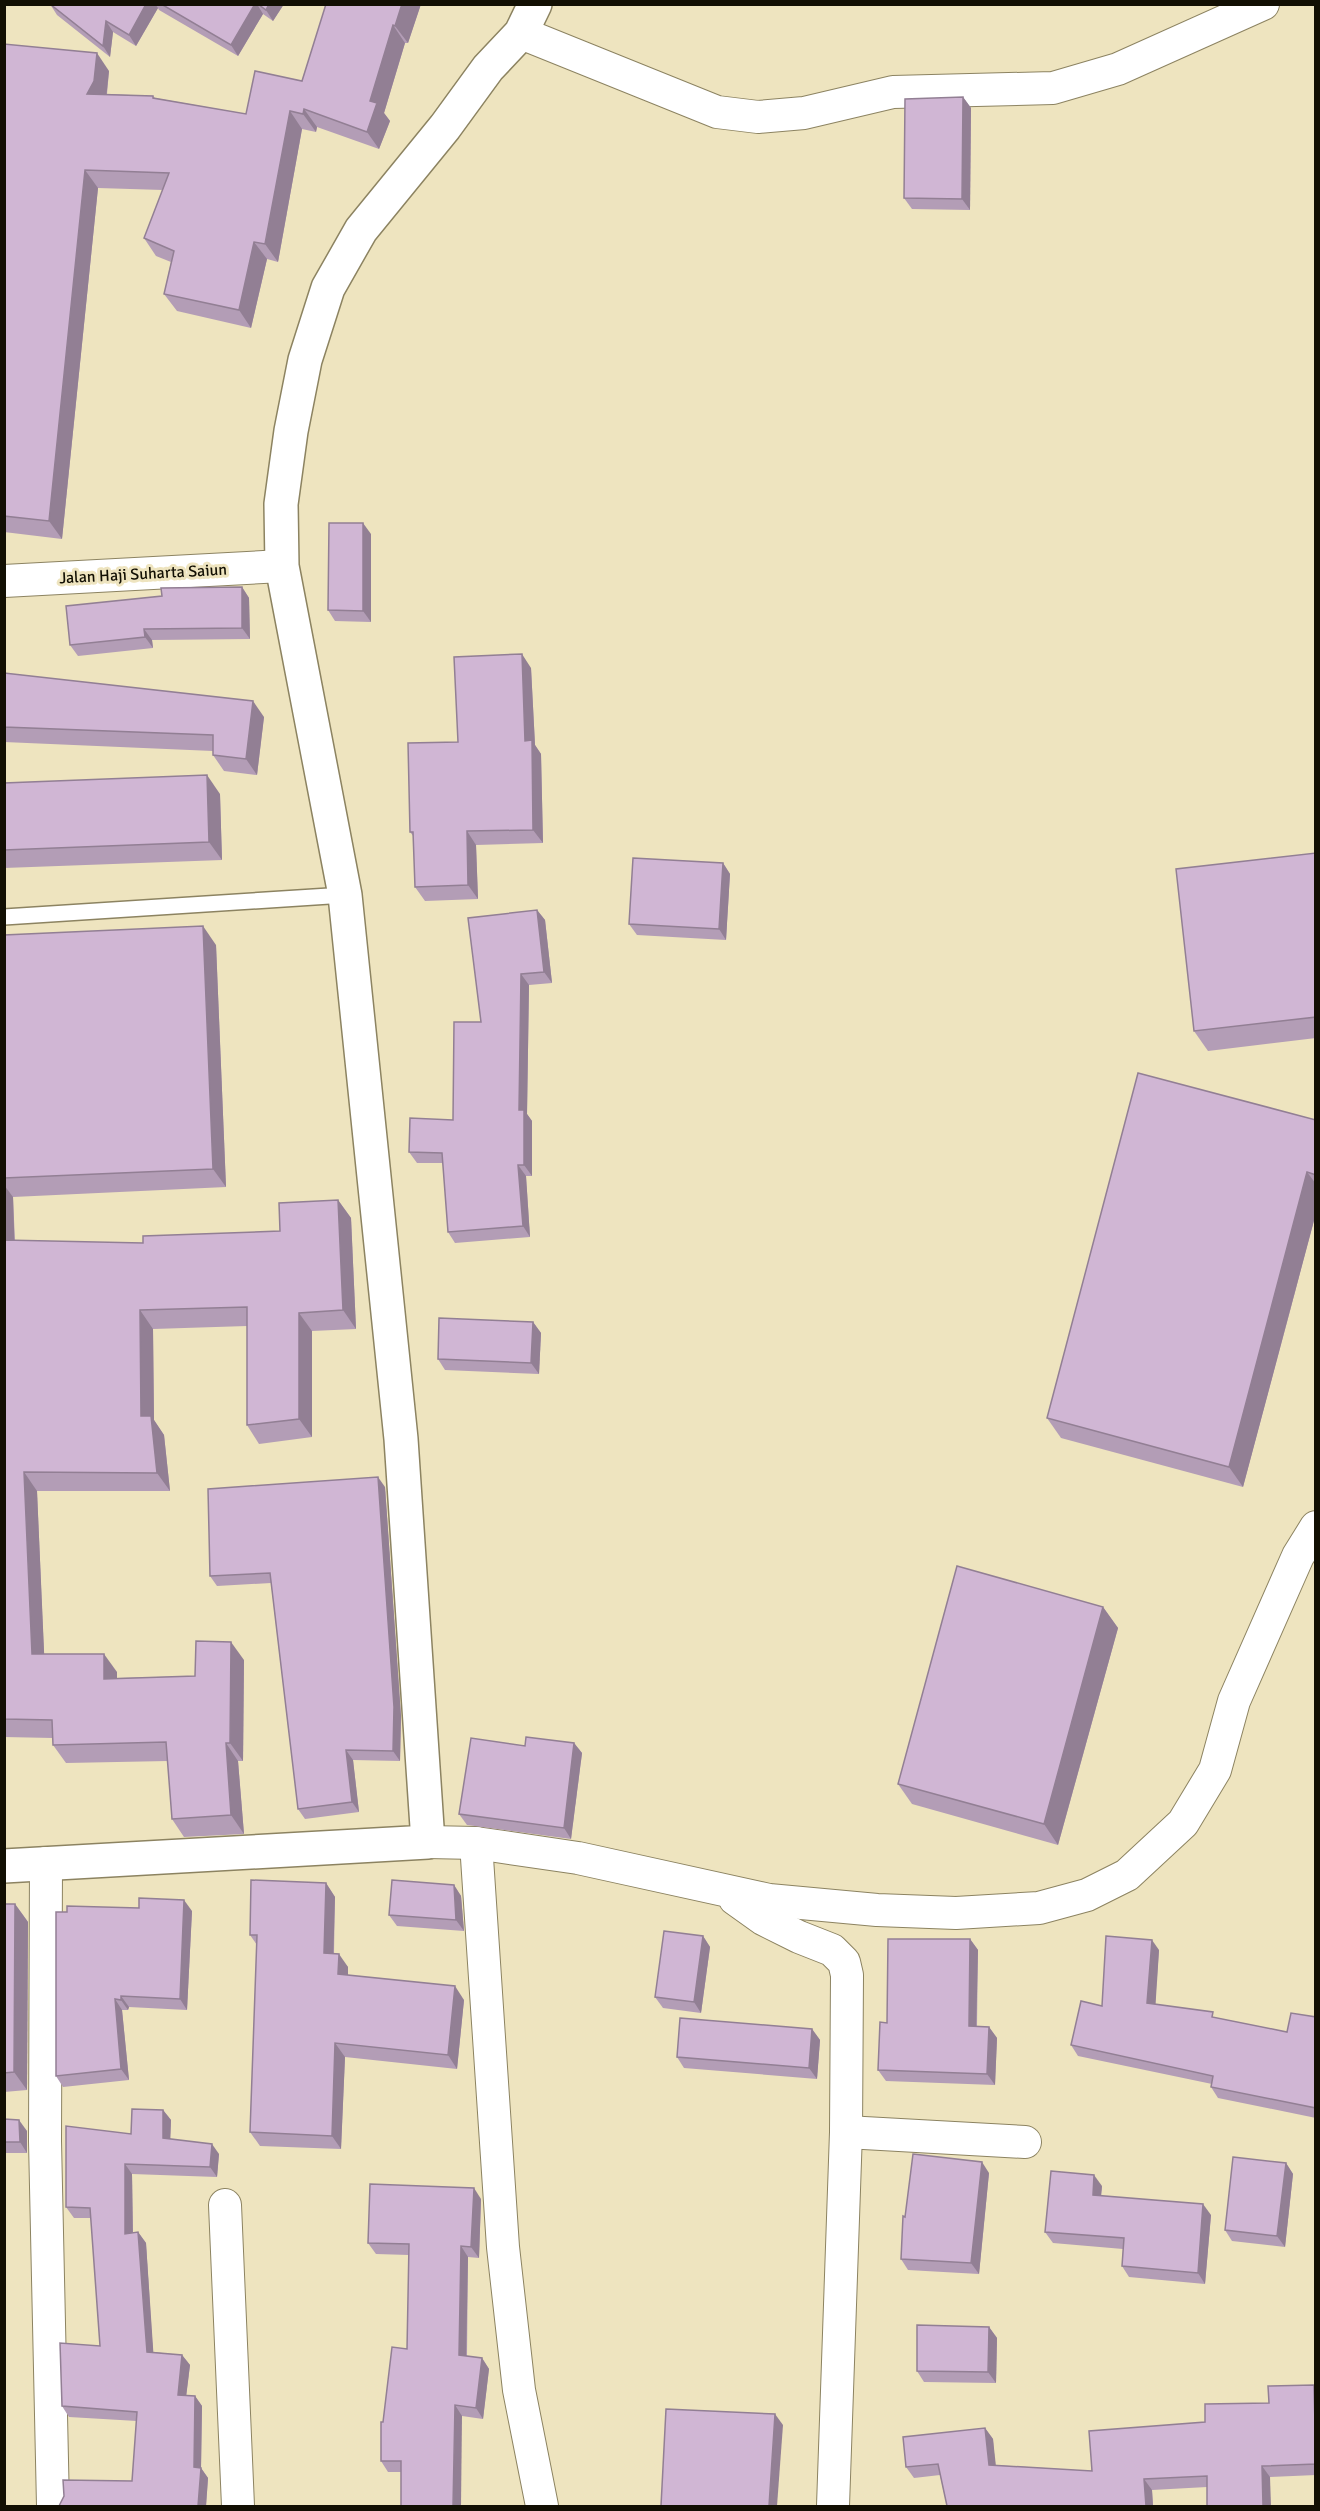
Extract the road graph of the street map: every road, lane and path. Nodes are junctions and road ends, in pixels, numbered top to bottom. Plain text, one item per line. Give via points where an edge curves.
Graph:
1 (535, 4) edge
2 (1263, 4) edge
3 (520, 33) junction
4 (282, 566) junction
5 (4, 581) edge
6 (345, 895) junction
7 (4, 917) edge
8 (1316, 1527) edge
9 (428, 1842) junction
10 (476, 1843) junction
11 (46, 1863) junction
12 (4, 1866) edge
13 (722, 1890) junction
14 (846, 2132) junction
15 (1025, 2142) dead end
16 (225, 2205) dead end
17 (53, 2506) edge
18 (238, 2506) edge
19 (542, 2506) edge
20 (833, 2506) edge

1 - 3 street
2 - 3 street via 1118,69 1053,88 893,92 804,113 758,117 717,112
3 - 4 street via 361,230 328,288 305,360 291,431 281,504
4 - 5 street, Jalan Haji Suharta Saiun
4 - 6 street
6 - 7 lane
6 - 9 street via 401,1439
8 - 13 street via 1298,1556 1234,1701 1215,1770 1183,1823 1127,1875 1087,1895 1039,1908 956,1913 769,1900
9 - 10 street
9 - 11 street
10 - 13 street via 578,1858
10 - 19 street via 503,2247 519,2391
11 - 12 street
11 - 17 street via 45,2141
13 - 14 street via 763,1919 832,1950 844,1962 848,1975
14 - 15 street
14 - 20 street
16 - 18 street

